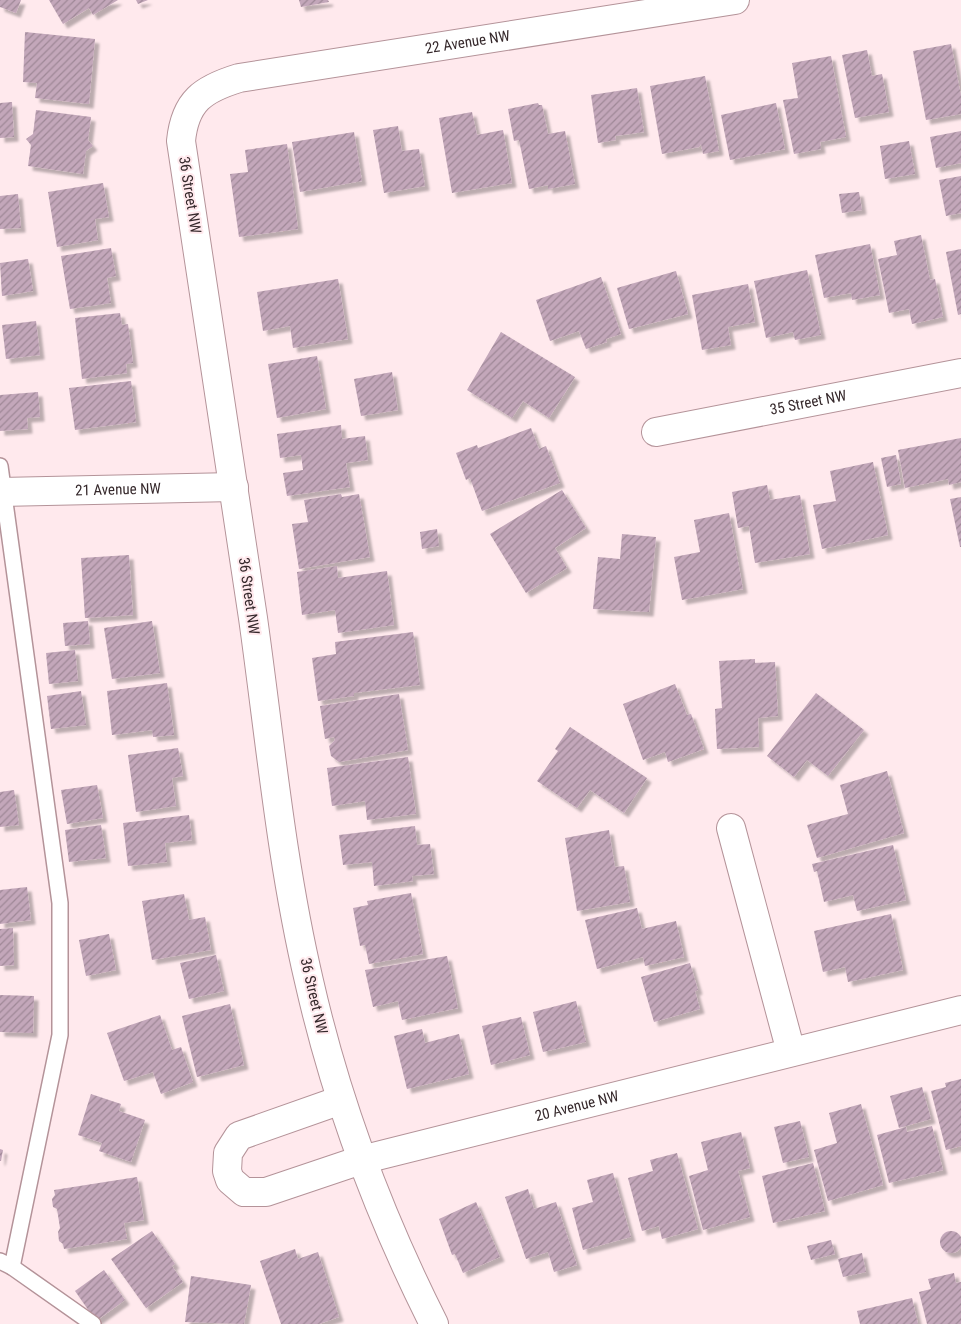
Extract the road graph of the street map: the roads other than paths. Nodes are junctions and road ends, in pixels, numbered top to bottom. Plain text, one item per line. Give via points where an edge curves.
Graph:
1 (735, 0) edge
2 (202, 94) joint
3 (961, 373) edge
4 (656, 432) dead end
5 (1, 483) edge
6 (234, 487) junction
7 (731, 828) dead end
8 (961, 1010) edge
9 (791, 1052) junction
10 (341, 1100) junction
11 (361, 1160) junction
12 (6, 1264) edge
13 (93, 1324) edge
14 (434, 1324) edge

1 - 2 street, 22 Avenue NW via 239,78
2 - 6 street, 36 Street NW via 183,124 182,141
3 - 4 street, 35 Street NW
5 - 6 street, 21 Avenue NW
5 - 12 lane via 60,903 60,1035
6 - 10 street, 36 Street NW via 291,886 308,979
7 - 9 street
8 - 9 street, 20 Avenue NW
9 - 11 street, 20 Avenue NW
10 - 11 street, 36 Street NW
10 - 11 street via 239,1136 228,1153 227,1171 230,1180 244,1192 266,1192
11 - 14 street, 36 Street NW
12 - 13 lane

